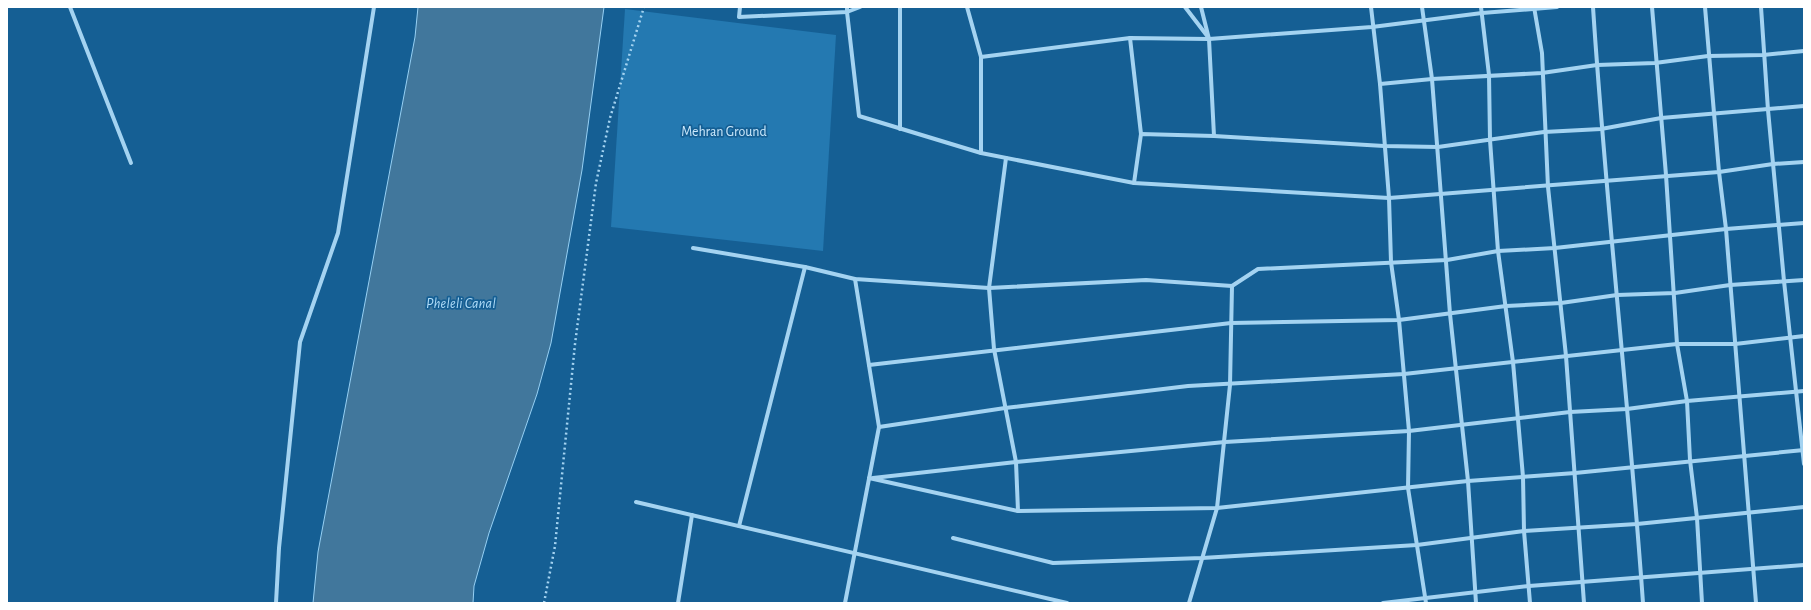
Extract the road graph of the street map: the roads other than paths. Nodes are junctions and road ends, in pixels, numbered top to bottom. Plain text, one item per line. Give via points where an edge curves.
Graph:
1 (70, 7) edge
2 (374, 7) edge
3 (740, 7) edge
4 (860, 7) edge
5 (900, 7) edge
6 (967, 7) edge
7 (1185, 7) edge
8 (1201, 7) edge
9 (1371, 7) edge
10 (1422, 7) edge
11 (1481, 7) edge
12 (1557, 7) edge
13 (1593, 7) edge
14 (1652, 7) edge
15 (1705, 7) edge
16 (1761, 7) edge
17 (1535, 8) edge
18 (847, 9) edge
19 (1482, 13) junction
20 (1423, 20) junction
21 (1372, 27) junction
22 (1130, 38) junction
23 (1209, 38) junction
24 (1804, 51) edge
25 (1763, 55) junction
26 (1708, 56) junction
27 (981, 57) junction
28 (1655, 63) junction
29 (1597, 65) junction
30 (1542, 73) junction
31 (1489, 75) junction
32 (1432, 78) junction
33 (1380, 84) junction
34 (1804, 106) edge
35 (1768, 110) junction
36 (1714, 114) junction
37 (1661, 118) junction
38 (900, 129) junction
39 (1601, 129) junction
40 (1544, 132) junction
41 (1141, 134) junction
42 (1214, 136) junction
43 (1490, 140) junction
44 (1384, 146) junction
45 (1438, 147) junction
46 (981, 153) junction
47 (1006, 158) junction
48 (1804, 162) edge
49 (131, 163) dead end
50 (1774, 164) junction
51 (1719, 172) junction
52 (1666, 175) junction
53 (1607, 180) junction
54 (1134, 182) junction
55 (1548, 187) junction
56 (1494, 191) junction
57 (1442, 195) junction
58 (1389, 198) junction
59 (1804, 223) edge
60 (1780, 225) junction
61 (1726, 229) junction
62 (1669, 235) junction
63 (1611, 241) junction
64 (694, 248) dead end
65 (1555, 248) junction
66 (1498, 251) junction
67 (1447, 260) junction
68 (1391, 262) junction
69 (805, 267) junction
70 (855, 279) junction
71 (1804, 280) edge
72 (1784, 281) junction
73 (1730, 285) junction
74 (1232, 286) junction
75 (989, 288) junction
76 (1675, 292) junction
77 (1617, 296) junction
78 (1561, 303) junction
79 (1506, 306) junction
80 (1450, 314) junction
81 (1399, 320) junction
82 (1231, 323) junction
83 (1804, 336) edge
84 (1790, 338) junction
85 (1677, 344) junction
86 (1735, 344) junction
87 (994, 349) junction
88 (1622, 349) junction
89 (1566, 356) junction
90 (1512, 362) junction
91 (869, 365) junction
92 (1456, 368) junction
93 (1404, 374) junction
94 (1230, 385) junction
95 (1804, 391) edge
96 (1796, 392) junction
97 (1740, 398) junction
98 (1687, 401) junction
99 (1004, 408) junction
100 (1627, 409) junction
101 (1570, 412) junction
102 (1517, 418) junction
103 (1462, 424) junction
104 (879, 427) junction
105 (1410, 431) junction
106 (1225, 442) junction
107 (1804, 450) edge
108 (1743, 456) junction
109 (1690, 460) junction
110 (1016, 462) junction
111 (1804, 464) edge
112 (1631, 467) junction
113 (1575, 473) junction
114 (1523, 477) junction
115 (869, 478) junction
116 (1468, 481) junction
117 (1408, 488) junction
118 (636, 502) dead end
119 (1804, 507) edge
120 (1217, 508) junction
121 (1018, 511) junction
122 (1750, 513) junction
123 (692, 515) junction
124 (1697, 518) junction
125 (1637, 524) junction
126 (739, 526) junction
127 (1579, 527) junction
128 (1524, 530) junction
129 (1470, 537) junction
130 (953, 538) dead end
131 (1417, 545) junction
132 (856, 554) junction
133 (1202, 558) junction
134 (1804, 565) edge
135 (1752, 569) junction
136 (1700, 573) junction
137 (1641, 578) junction
138 (1582, 581) junction
139 (1529, 586) junction
140 (1475, 592) junction
141 (1426, 598) junction
142 (276, 603) edge
143 (678, 603) edge
144 (845, 603) edge
145 (1066, 603) edge
146 (1189, 603) edge
147 (1383, 603) edge
148 (1426, 603) edge
149 (1476, 603) edge
150 (1530, 603) edge
151 (1584, 603) edge
152 (1643, 603) edge
153 (1702, 603) edge
154 (1756, 603) edge

1 - 49 street
2 - 142 street via 338,233 300,342 279,548
3 - 18 street via 739,17
4 - 18 street
5 - 38 street
6 - 27 street
7 - 23 street
8 - 23 street
9 - 21 street
10 - 20 street
11 - 19 street
12 - 17 street
13 - 29 street
14 - 28 street
15 - 26 street
16 - 25 street
17 - 19 street
17 - 30 street via 1542,53
18 - 38 street via 859,116
19 - 20 street
19 - 31 street
20 - 21 street
20 - 32 street
21 - 23 street
21 - 33 street
22 - 23 street
22 - 27 street
22 - 41 street
23 - 42 street
24 - 25 street
25 - 26 street
25 - 35 street
26 - 28 street
26 - 36 street
27 - 46 street
28 - 29 street
28 - 37 street
29 - 30 street
29 - 39 street
30 - 31 street
30 - 40 street
31 - 32 street
31 - 43 street
32 - 33 street
32 - 45 street
33 - 44 street
34 - 35 street
35 - 36 street
35 - 50 street
36 - 37 street
36 - 51 street
37 - 39 street
37 - 52 street
38 - 46 street
39 - 40 street
39 - 53 street
40 - 43 street
40 - 55 street
41 - 42 street
41 - 54 street
42 - 44 street
43 - 45 street
43 - 56 street
44 - 45 street
44 - 58 street
45 - 57 street
46 - 47 street
47 - 54 street
47 - 75 street
48 - 50 street
50 - 51 street
50 - 60 street
51 - 52 street
51 - 61 street
52 - 53 street
52 - 62 street
53 - 55 street
53 - 63 street
54 - 58 street
55 - 56 street
55 - 65 street
56 - 57 street
56 - 66 street
57 - 58 street
57 - 67 street
58 - 68 street
59 - 60 street
60 - 61 street
60 - 72 street
61 - 62 street
61 - 73 street
62 - 63 street
62 - 76 street
63 - 65 street
63 - 77 street
64 - 69 street
65 - 66 street
65 - 78 street
66 - 67 street
66 - 79 street
67 - 68 street
67 - 80 street
68 - 74 street via 1258,269
68 - 81 street
69 - 70 street
69 - 126 street
70 - 75 street
70 - 91 street
71 - 72 street
72 - 73 street
72 - 84 street
73 - 76 street
73 - 86 street
74 - 75 street via 1146,280
74 - 82 street
75 - 87 street
76 - 77 street
76 - 85 street
77 - 78 street
77 - 88 street
78 - 79 street
78 - 89 street
79 - 80 street
79 - 90 street
80 - 81 street
80 - 92 street
81 - 82 street
81 - 93 street
82 - 87 street
82 - 94 street
83 - 84 street
84 - 86 street
84 - 96 street
85 - 86 street
85 - 88 street
85 - 98 street
86 - 97 street
87 - 91 street
87 - 99 street
88 - 89 street
88 - 100 street
89 - 90 street
89 - 101 street
90 - 92 street
90 - 102 street
91 - 104 street
92 - 93 street
92 - 103 street
93 - 94 street
93 - 105 street
94 - 99 street via 1188,386
94 - 106 street
95 - 96 street
96 - 97 street
96 - 107 street
97 - 98 street
97 - 108 street
98 - 100 street
98 - 109 street
99 - 104 street
99 - 110 street
100 - 101 street
100 - 112 street
101 - 102 street
101 - 113 street
102 - 103 street
102 - 114 street
103 - 105 street
103 - 116 street
104 - 115 street
105 - 106 street
105 - 117 street
106 - 110 street
106 - 120 street
107 - 108 street
107 - 111 street
108 - 109 street
108 - 122 street
109 - 112 street
109 - 124 street
110 - 115 street
110 - 121 street
112 - 113 street
112 - 125 street
113 - 114 street
113 - 127 street
114 - 116 street
114 - 128 street
115 - 121 street
115 - 132 street
116 - 117 street
116 - 129 street
117 - 120 street
117 - 131 street
118 - 123 street
119 - 122 street
120 - 121 street
120 - 133 street
122 - 124 street
122 - 135 street
123 - 126 street
123 - 143 street
124 - 125 street
124 - 136 street
125 - 127 street
125 - 137 street
126 - 132 street
127 - 128 street
127 - 138 street
128 - 129 street
128 - 139 street
129 - 131 street
129 - 140 street
130 - 133 street via 1053,563
131 - 133 street
131 - 141 street
132 - 144 street
132 - 145 street
133 - 146 street
134 - 135 street
135 - 136 street
135 - 154 street
136 - 137 street
136 - 153 street
137 - 138 street
137 - 152 street
138 - 139 street
138 - 151 street
139 - 140 street
139 - 150 street
140 - 141 street
140 - 149 street
141 - 147 street
141 - 148 street

